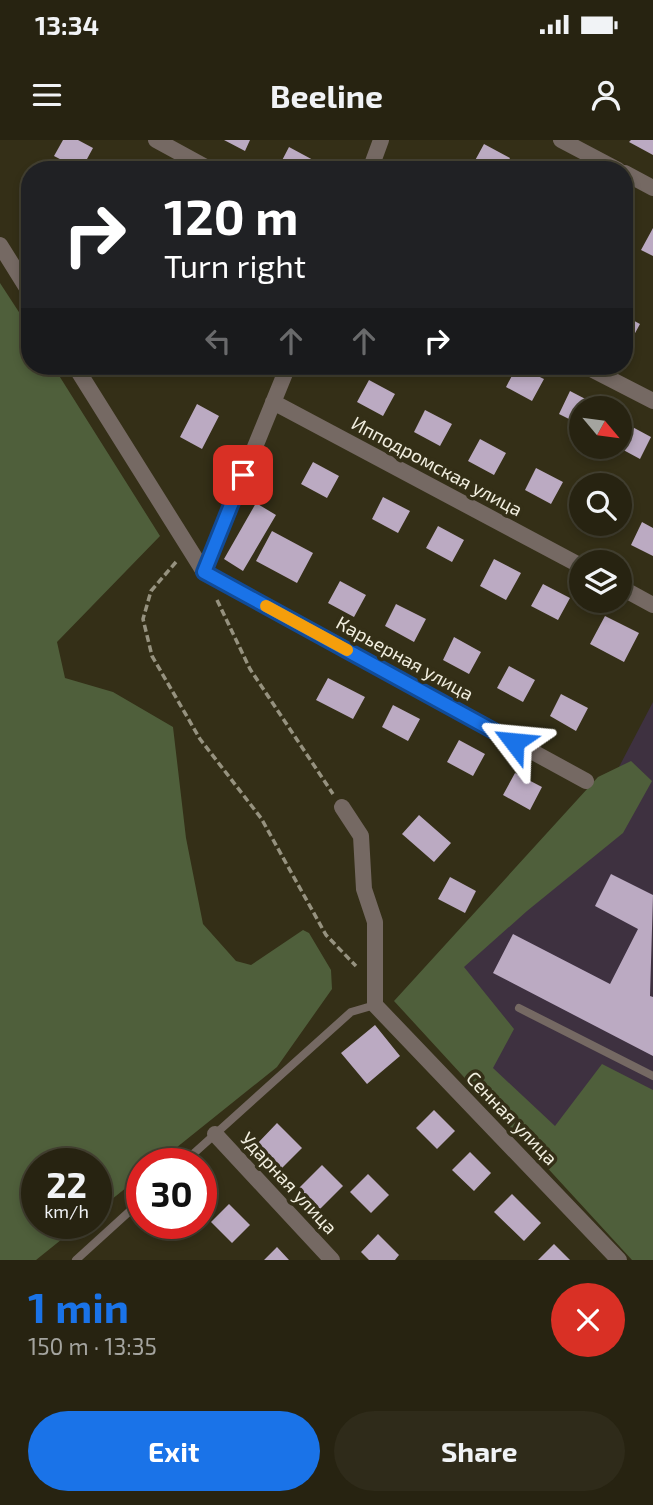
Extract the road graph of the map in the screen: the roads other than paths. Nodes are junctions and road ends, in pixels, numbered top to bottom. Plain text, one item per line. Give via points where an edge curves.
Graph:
1 (156, 140) edge
2 (381, 140) edge
3 (562, 140) edge
4 (194, 161) edge
5 (373, 161) edge
6 (601, 161) edge
7 (633, 177) edge
8 (653, 188) edge
9 (0, 245) edge
10 (21, 279) edge
11 (81, 375) edge
12 (284, 375) edge
13 (602, 375) edge
14 (653, 401) edge
15 (273, 402) junction
16 (569, 560) edge
17 (204, 572) junction
18 (632, 594) edge
19 (653, 605) edge
20 (586, 781) dead end
21 (342, 807) road end
22 (375, 1005) junction
23 (519, 1008) dead end
24 (653, 1076) edge
25 (215, 1134) junction
26 (200, 1148) edge
27 (126, 1215) edge
28 (76, 1260) edge
29 (332, 1260) edge
30 (619, 1260) edge

1 - 4 street
2 - 5 street
3 - 6 street
7 - 8 street
9 - 10 street
11 - 17 street
12 - 15 street
13 - 14 street
15 - 16 street, Ипподромская улица
15 - 17 street
17 - 20 street, Карьерная улица
18 - 19 street
21 - 22 street via 361,836 364,889 374,922
22 - 25 lane via 351,1012
22 - 30 street, Сенная улица
23 - 24 lane
25 - 26 lane
25 - 29 street, Ударная улица
27 - 28 lane

